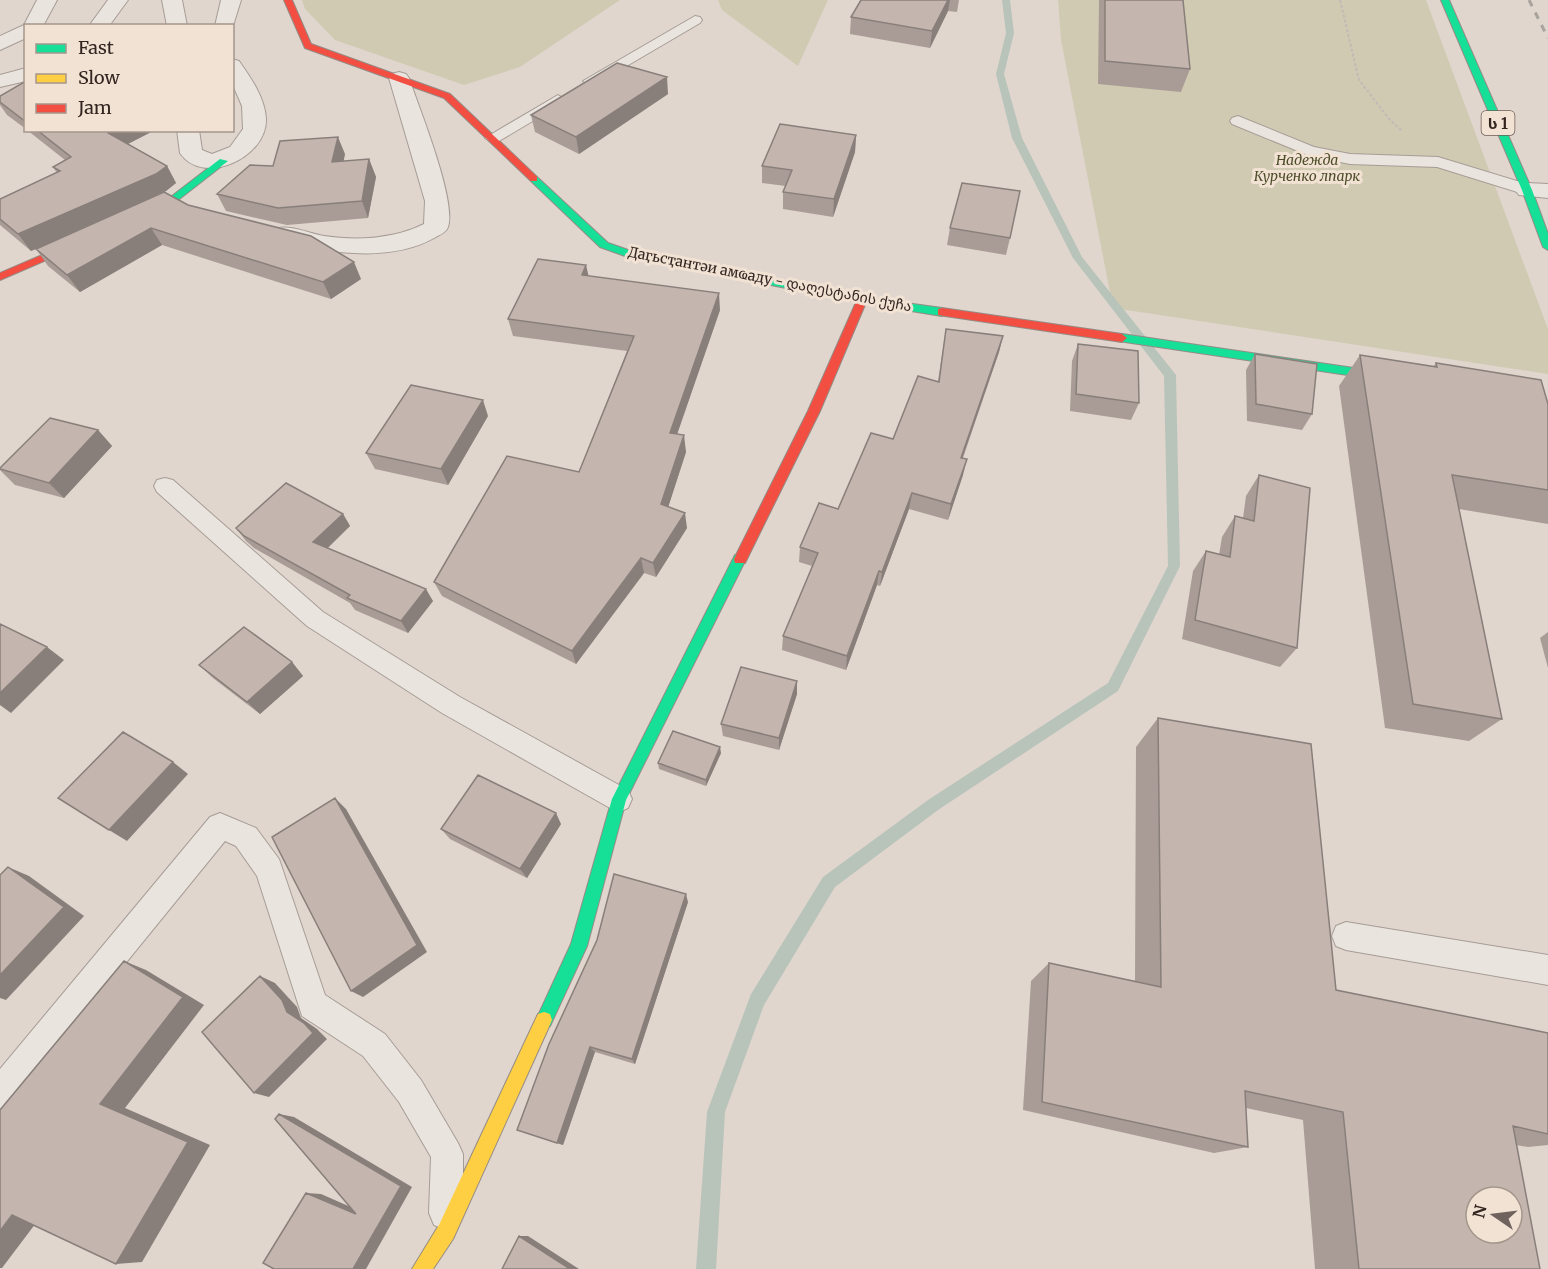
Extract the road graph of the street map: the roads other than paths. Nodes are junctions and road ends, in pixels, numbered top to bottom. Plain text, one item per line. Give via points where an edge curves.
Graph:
1 (47, 0) edge
2 (118, 0) edge
3 (172, 0) edge
4 (231, 0) edge
5 (288, 0) edge
6 (1445, 0) edge
7 (695, 20) dead end
8 (34, 24) edge
9 (100, 24) edge
10 (177, 24) edge
11 (225, 24) edge
12 (24, 31) edge
13 (0, 44) edge
14 (234, 69) edge
15 (24, 75) edge
16 (399, 78) junction
17 (0, 81) edge
18 (1238, 121) dead end
19 (188, 132) edge
20 (493, 138) junction
21 (223, 160) junction
22 (1537, 190) edge
23 (127, 221) edge
24 (260, 228) edge
25 (98, 234) edge
26 (1548, 247) edge
27 (0, 277) edge
28 (862, 300) junction
29 (1410, 381) edge
30 (165, 486) dead end
31 (619, 799) junction
32 (1346, 936) dead end
33 (1548, 970) edge
34 (0, 1093) edge
35 (446, 1232) junction
36 (422, 1269) edge

1 - 8 street
2 - 9 street
3 - 10 street
4 - 11 street
5 - 16 main road, Даӷьсҭантәи амҩаду - დაღესტანის ქუჩა via 308,46
6 - 22 main road, ს 1
7 - 20 lane
12 - 13 street
14 - 21 street via 253,99 256,124 250,141
15 - 17 street
16 - 20 main road, Даӷьсҭантәи амҩаду - დაღესტანის ქუჩა via 447,96
16 - 24 street via 437,201 436,226 414,239 373,245 325,244
18 - 22 lane via 1310,151 1350,159 1438,162
19 - 21 street via 191,153 202,160
20 - 28 main road, Даӷьсҭантәи амҩаду - დაღესტანის ქუჩა via 604,244 629,254
21 - 23 main road via 186,204
22 - 26 main road, ს 1
25 - 27 main road
28 - 29 main road, Даӷьсҭантәи амҩаду - დაღესტანის ქუჩა
28 - 31 main road via 814,411
30 - 31 lane via 315,619 451,705
31 - 35 main road via 579,946
32 - 33 lane
34 - 35 lane via 220,826 246,837 269,869 313,1005 374,1045 410,1091 447,1154
35 - 36 main road

